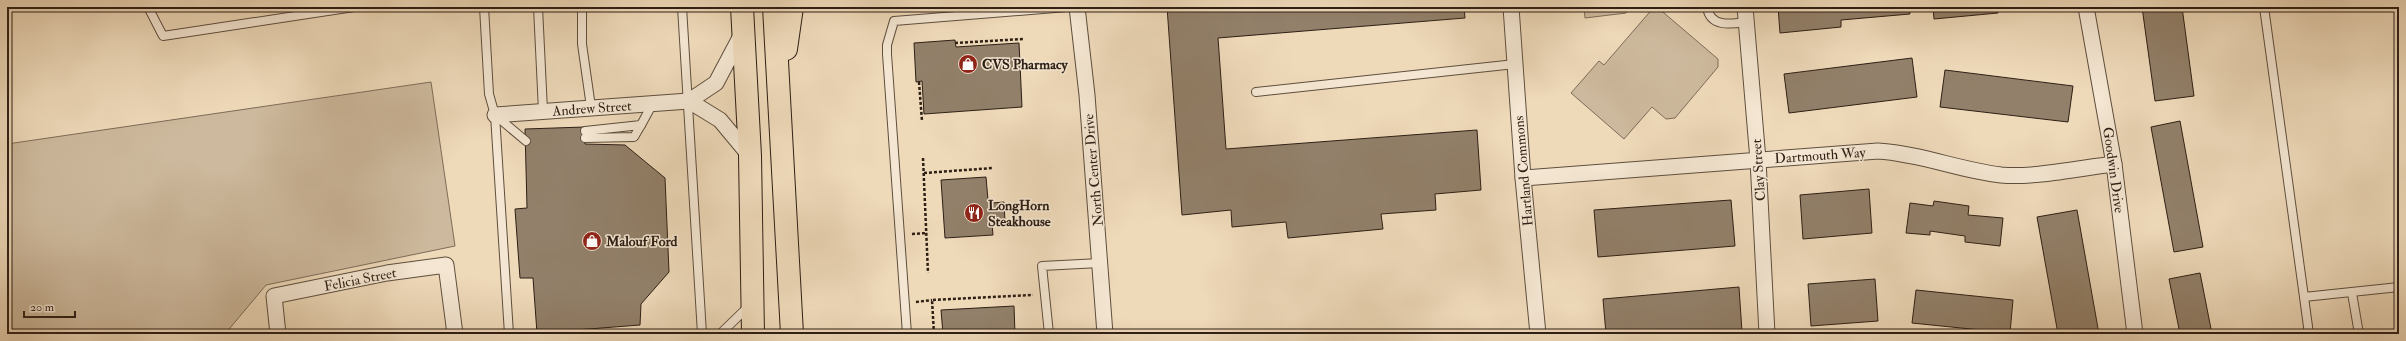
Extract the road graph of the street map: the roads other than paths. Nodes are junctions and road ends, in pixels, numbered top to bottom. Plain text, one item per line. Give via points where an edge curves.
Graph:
1 (148, 7) edge
2 (354, 7) edge
3 (484, 7) edge
4 (538, 7) edge
5 (582, 7) edge
6 (682, 7) edge
7 (742, 7) edge
8 (774, 7) edge
9 (792, 7) edge
10 (1067, 7) edge
11 (1077, 7) edge
12 (1510, 7) edge
13 (1707, 7) edge
14 (1745, 7) edge
15 (2086, 7) edge
16 (2264, 7) edge
17 (1746, 22) junction
18 (744, 31) junction
19 (1515, 64) junction
20 (1256, 92) dead end
21 (780, 98) junction
22 (688, 101) junction
23 (653, 104) junction
24 (591, 107) junction
25 (543, 111) junction
26 (495, 115) junction
27 (585, 135) dead end
28 (526, 138) dead end
29 (750, 156) junction
30 (1758, 160) junction
31 (2114, 164) junction
32 (1523, 178) junction
33 (1100, 263) junction
34 (2399, 287) edge
35 (2352, 293) junction
36 (2304, 297) junction
37 (751, 304) junction
38 (278, 334) edge
39 (455, 334) edge
40 (509, 334) edge
41 (702, 334) edge
42 (720, 334) edge
43 (753, 334) edge
44 (792, 334) edge
45 (907, 334) edge
46 (1050, 334) edge
47 (1105, 334) edge
48 (1538, 334) edge
49 (1767, 334) edge
50 (2135, 334) edge
51 (2308, 334) edge
52 (2359, 334) edge

1 - 2 lane via 163,36
3 - 26 lane via 489,94
4 - 25 lane
5 - 24 lane via 582,44
6 - 22 lane
7 - 18 highway
8 - 21 highway
9 - 21 highway
10 - 45 lane via 894,21 887,54
11 - 33 street, North Center Drive via 1087,95
12 - 19 street, Hartland Commons
13 - 17 lane via 1715,20 1725,25
14 - 17 street, Clay Street
15 - 31 street, Goodwin Drive
16 - 36 lane
17 - 30 street, Clay Street
18 - 22 street, Andrew Street via 716,82
18 - 29 highway
19 - 20 lane
19 - 32 street, Hartland Commons
21 - 44 highway
22 - 23 street, Andrew Street
22 - 29 street via 720,120
22 - 41 lane
23 - 24 street, Andrew Street
23 - 27 lane via 641,125
24 - 25 street, Andrew Street
25 - 26 street, Andrew Street
26 - 28 lane
26 - 40 lane
29 - 37 highway
30 - 31 street, Dartmouth Way via 1884,151 2004,175
30 - 32 street, Dartmouth Way
30 - 49 street, Clay Street
31 - 50 street, Goodwin Drive
32 - 48 street, Hartland Commons
33 - 46 lane via 1042,266
33 - 47 street, North Center Drive
34 - 35 lane
35 - 36 lane
35 - 52 lane
36 - 51 lane
37 - 42 lane
37 - 43 highway
38 - 39 street, Felicia Street via 274,296 387,273 446,265

